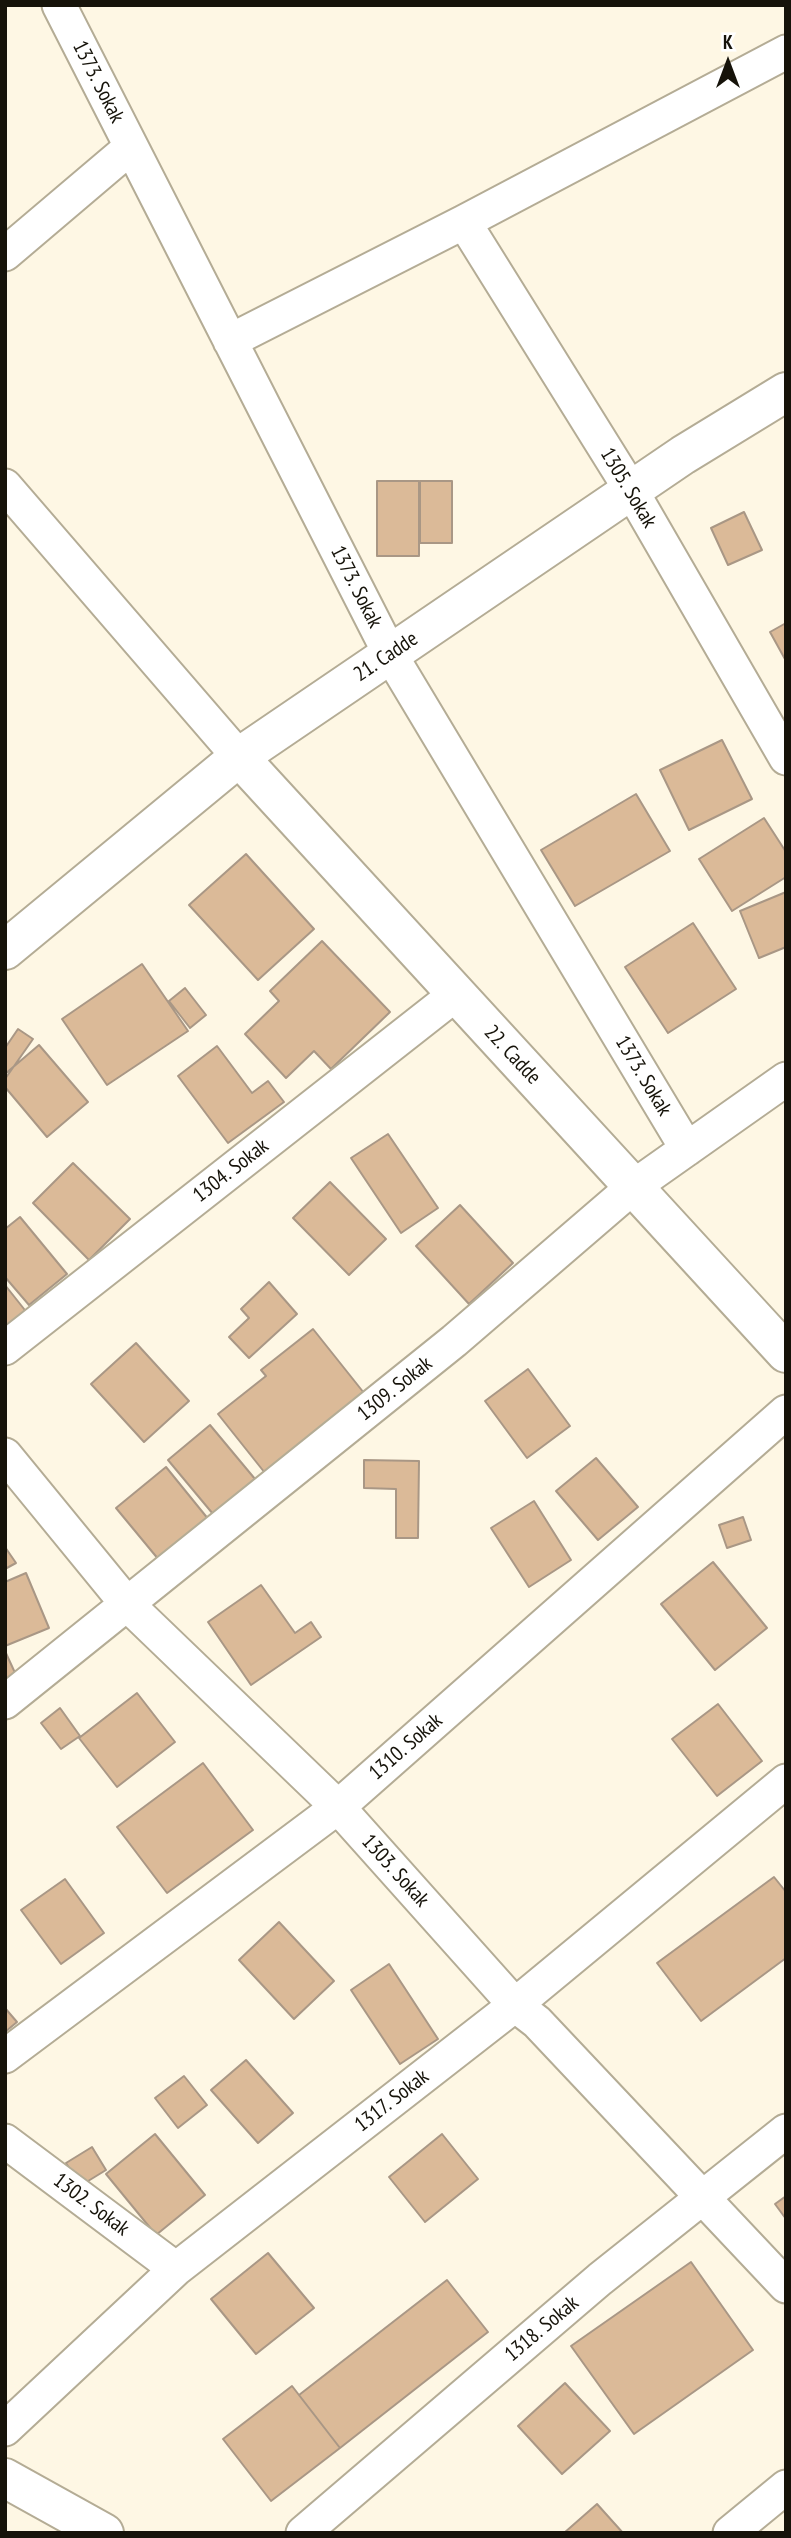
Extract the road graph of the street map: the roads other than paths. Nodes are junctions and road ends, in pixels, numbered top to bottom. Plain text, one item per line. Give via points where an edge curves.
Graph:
1 (59, 5) edge
2 (786, 52) edge
3 (131, 147) junction
4 (464, 222) junction
5 (5, 254) edge
6 (230, 341) junction
7 (786, 392) edge
8 (5, 486) edge
9 (631, 490) junction
10 (390, 654) junction
11 (239, 757) junction
12 (786, 758) edge
13 (5, 950) edge
14 (456, 994) junction
15 (786, 1079) edge
16 (687, 1149) junction
17 (633, 1187) junction
18 (5, 1348) edge
19 (786, 1353) edge
20 (786, 1412) edge
21 (5, 1455) edge
22 (127, 1604) junction
23 (5, 1702) edge
24 (786, 1781) edge
25 (338, 1807) junction
26 (515, 2005) junction
27 (5, 2056) edge
28 (786, 2131) edge
29 (5, 2141) edge
30 (704, 2197) junction
31 (176, 2269) junction
32 (786, 2286) edge
33 (5, 2429) edge
34 (5, 2478) edge
35 (786, 2487) edge
36 (104, 2533) edge
37 (303, 2533) edge
38 (730, 2533) edge

1 - 3 street, 1373. Sokak
2 - 4 street
3 - 5 street
3 - 6 street, 1373. Sokak
4 - 6 street
4 - 9 street, 1305. Sokak
6 - 10 street, 1373. Sokak
7 - 9 street, 21. Cadde
8 - 11 street
9 - 10 street, 21. Cadde
9 - 12 street, 1305. Sokak
10 - 11 street, 21. Cadde
10 - 16 street, 1373. Sokak
11 - 13 street, 21. Cadde
11 - 14 street, 22. Cadde
14 - 17 street, 22. Cadde
14 - 18 street, 1304. Sokak
15 - 16 street, 1309. Sokak
16 - 17 street, 1309. Sokak
17 - 19 street, 22. Cadde
17 - 22 street, 1309. Sokak via 454,1341
20 - 25 street, 1310. Sokak
21 - 22 street, 1303. Sokak
22 - 23 street, 1309. Sokak
22 - 25 street, 1303. Sokak
24 - 26 street, 1317. Sokak
25 - 26 street, 1303. Sokak
25 - 27 street, 1310. Sokak
26 - 30 street, 1303. Sokak via 537,2022
26 - 31 street, 1317. Sokak
28 - 30 street, 1318. Sokak
29 - 31 street, 1302. Sokak
30 - 32 street, 1303. Sokak
30 - 37 street, 1318. Sokak via 600,2279
31 - 33 street, 1317. Sokak
34 - 36 street
35 - 38 street

